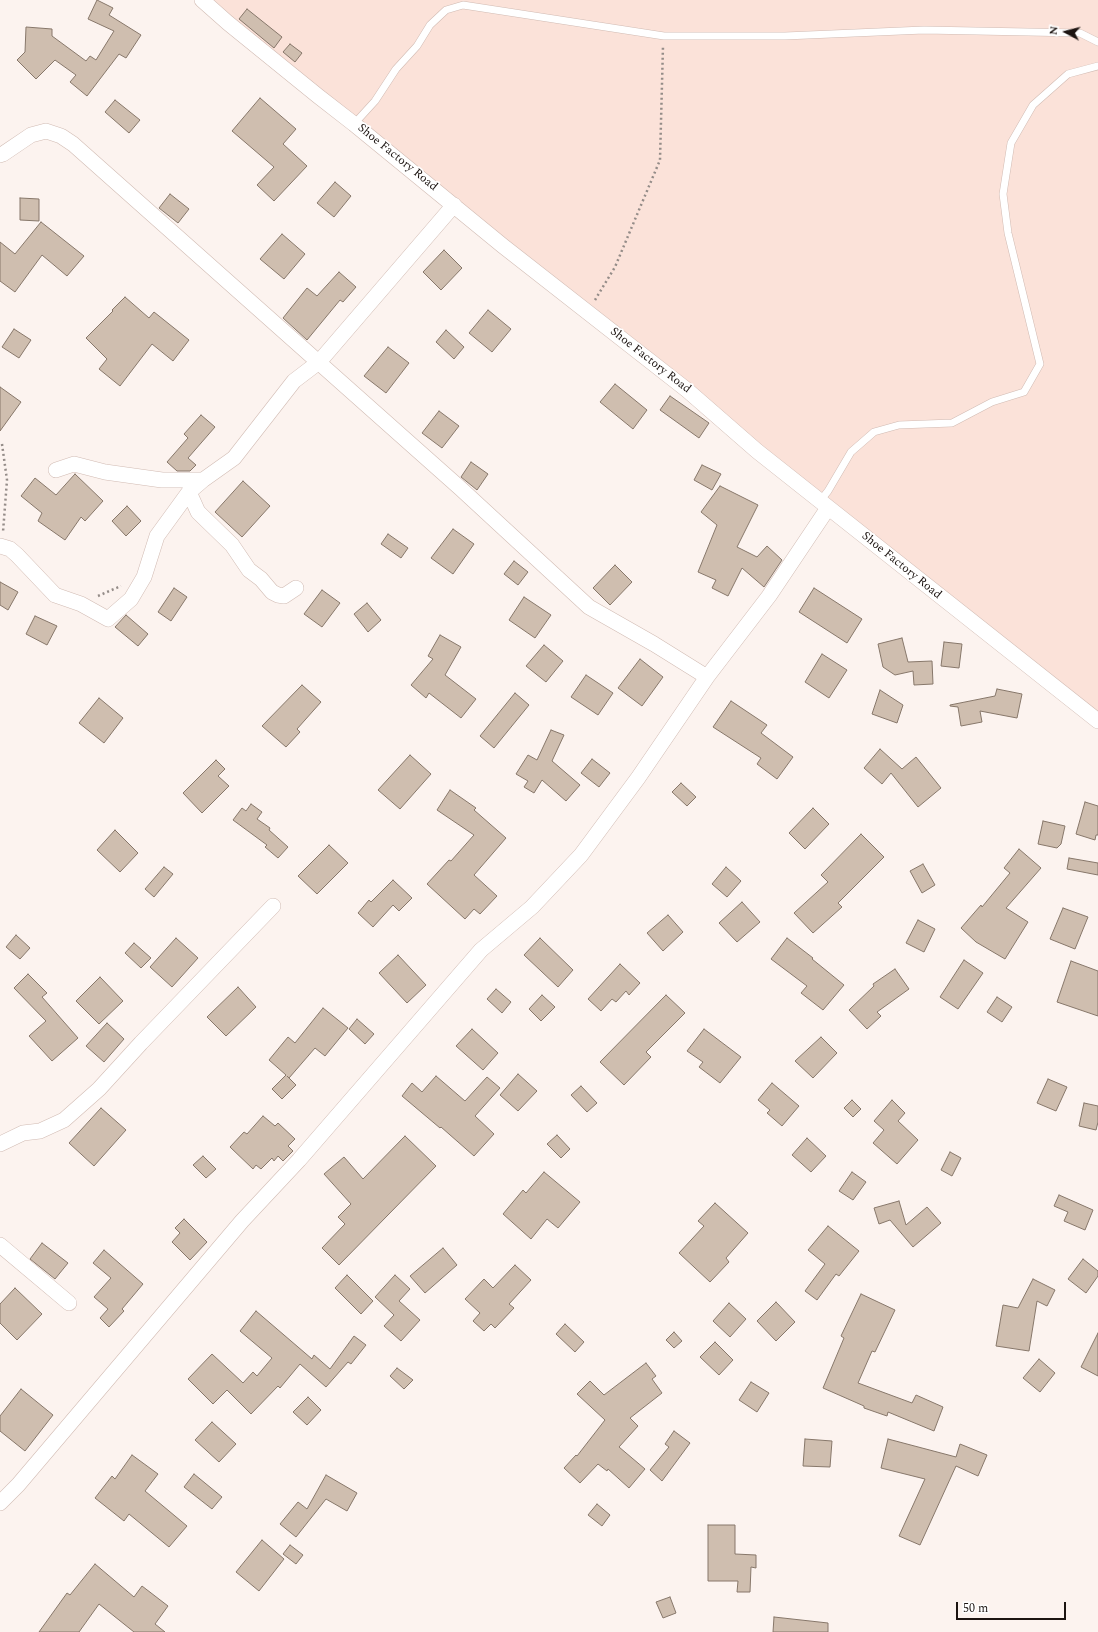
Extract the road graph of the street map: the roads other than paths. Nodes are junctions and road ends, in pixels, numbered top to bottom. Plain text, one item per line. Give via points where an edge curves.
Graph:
1 (202, 0) edge
2 (1098, 42) edge
3 (1098, 66) edge
4 (354, 124) junction
5 (0, 155) edge
6 (454, 205) junction
7 (319, 362) junction
8 (56, 470) dead end
9 (203, 480) junction
10 (189, 492) junction
11 (824, 504) junction
12 (1, 546) edge
13 (296, 588) dead end
14 (707, 677) junction
15 (1098, 721) edge
16 (273, 906) dead end
17 (0, 1144) edge
18 (0, 1245) edge
19 (69, 1303) dead end
20 (0, 1503) edge

1 - 4 street, Shoe Factory Road
2 - 4 lane via 1080,33 947,31 785,36 664,36 463,5 446,10 430,25 375,101
3 - 11 lane via 1068,74 1033,105 1011,143 1003,194 1008,233 1040,364 1024,392 992,402 952,423 899,425 874,432 851,452 828,491
4 - 6 street, Shoe Factory Road
5 - 7 street via 31,135 46,132 61,136 74,144
6 - 7 street
6 - 11 street, Shoe Factory Road via 687,390 757,451
7 - 9 street via 294,381 234,458
7 - 14 street via 589,607
8 - 9 street via 74,464 105,472 162,480
9 - 10 street
10 - 12 street via 157,536 144,577 130,599 108,619 81,604 55,595 17,555
10 - 13 street via 198,512 232,545 250,570 272,592 284,596
11 - 14 street via 769,596
11 - 15 street, Shoe Factory Road
14 - 20 street via 638,778 581,854 532,907 480,950 299,1160 242,1221
16 - 17 street via 99,1089 70,1115 40,1131 23,1133
18 - 19 street

